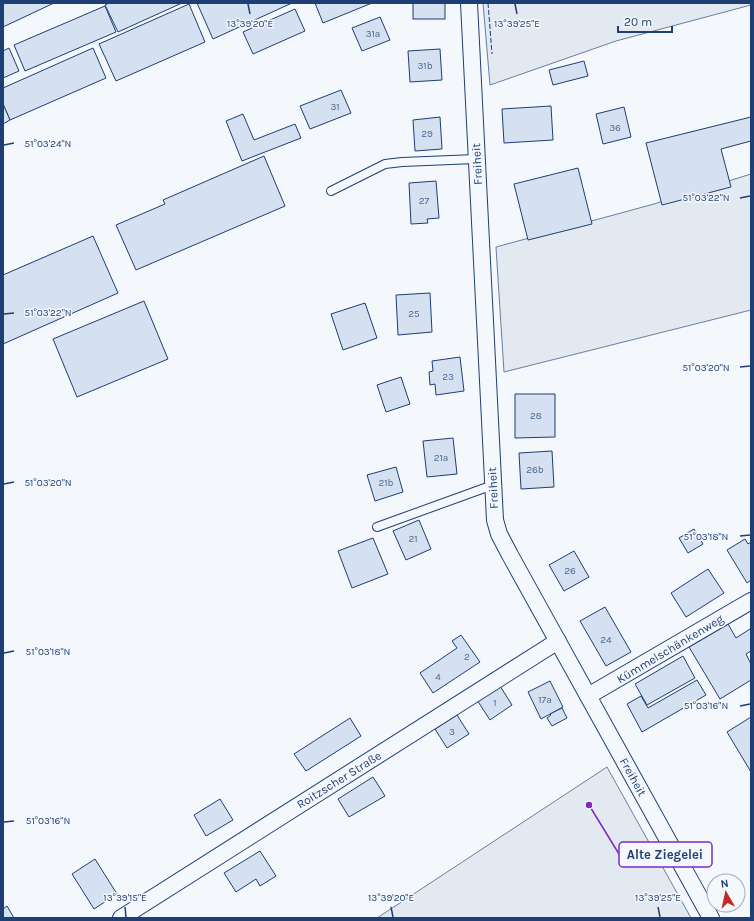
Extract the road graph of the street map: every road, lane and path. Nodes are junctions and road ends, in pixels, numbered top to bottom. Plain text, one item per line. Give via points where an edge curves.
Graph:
1 (469, 3) edge
2 (476, 159) junction
3 (331, 191) dead end
4 (493, 485) junction
5 (377, 527) dead end
6 (751, 600) edge
7 (558, 642) junction
8 (588, 696) junction
9 (121, 918) edge
10 (712, 918) edge

1 - 2 street, Freiheit
2 - 3 lane via 385,164
2 - 4 street, Freiheit
4 - 5 lane
4 - 7 street, Freiheit via 495,520 499,534
6 - 8 street, Kümmelschänkenweg
7 - 8 street, Freiheit
7 - 9 street, Roitzscher Straße
8 - 10 street, Freiheit

